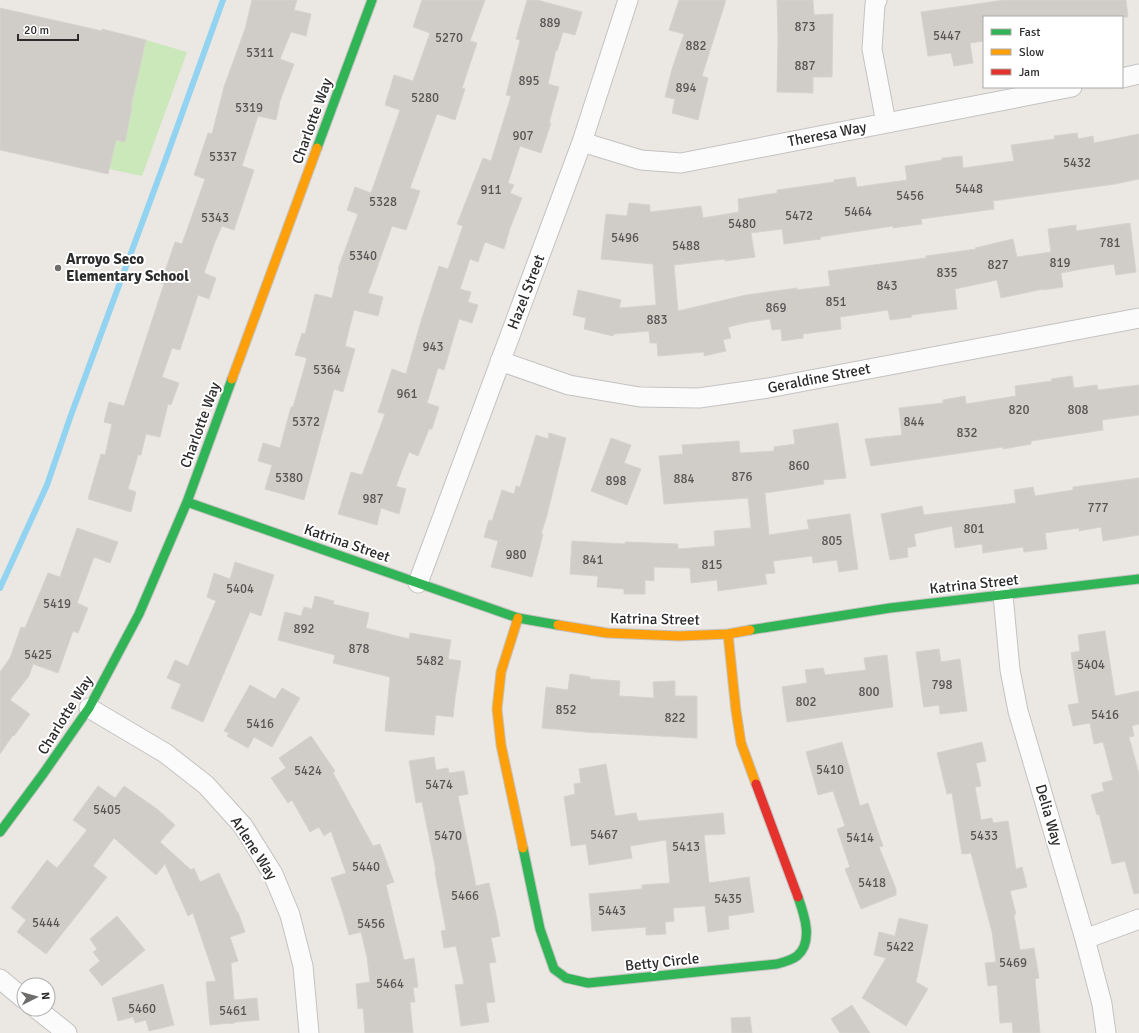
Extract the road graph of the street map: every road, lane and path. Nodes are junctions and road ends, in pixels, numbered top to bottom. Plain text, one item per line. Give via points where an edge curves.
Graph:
1 (372, 0) edge
2 (628, 0) edge
3 (877, 0) edge
4 (1139, 74) edge
5 (1123, 78) edge
6 (1067, 88) edge
7 (886, 123) junction
8 (582, 142) junction
9 (1139, 318) edge
10 (500, 361) junction
11 (187, 502) junction
12 (1139, 579) edge
13 (418, 583) junction
14 (1003, 595) junction
15 (518, 618) junction
16 (728, 634) junction
17 (89, 708) junction
18 (0, 832) edge
19 (1139, 919) edge
20 (1085, 939) junction
21 (0, 980) edge
22 (16, 992) edge
23 (47, 1017) edge
24 (67, 1033) edge
25 (310, 1033) edge
26 (1106, 1033) edge

1 - 11 street, Charlotte Way
2 - 8 street, Hazel Street
3 - 7 street via 872,49
4 - 5 street
6 - 7 street, Theresa Way
7 - 8 street, Theresa Way via 681,162 641,160
8 - 10 street, Hazel Street
9 - 10 street, Geraldine Street via 768,388 699,398 640,397 569,385
10 - 13 street, Hazel Street
11 - 13 street, Katrina Street
11 - 17 street, Charlotte Way via 139,614
12 - 14 street, Katrina Street
13 - 15 street, Katrina Street
14 - 16 street, Katrina Street via 890,608
14 - 20 street, Delia Way via 1010,670 1018,710
15 - 16 street, Katrina Street via 606,633 679,636
15 - 16 street, Betty Circle via 501,672 497,709 501,745 540,929 554,969 566,978 588,984 777,964 797,957 804,950 804,914 741,743
17 - 18 street, Charlotte Way
17 - 25 street, Arlene Way via 165,753 206,785 243,826 274,874 290,915 302,966
19 - 20 street
20 - 26 street, Delia Way via 1102,1004
21 - 22 street
23 - 24 street

